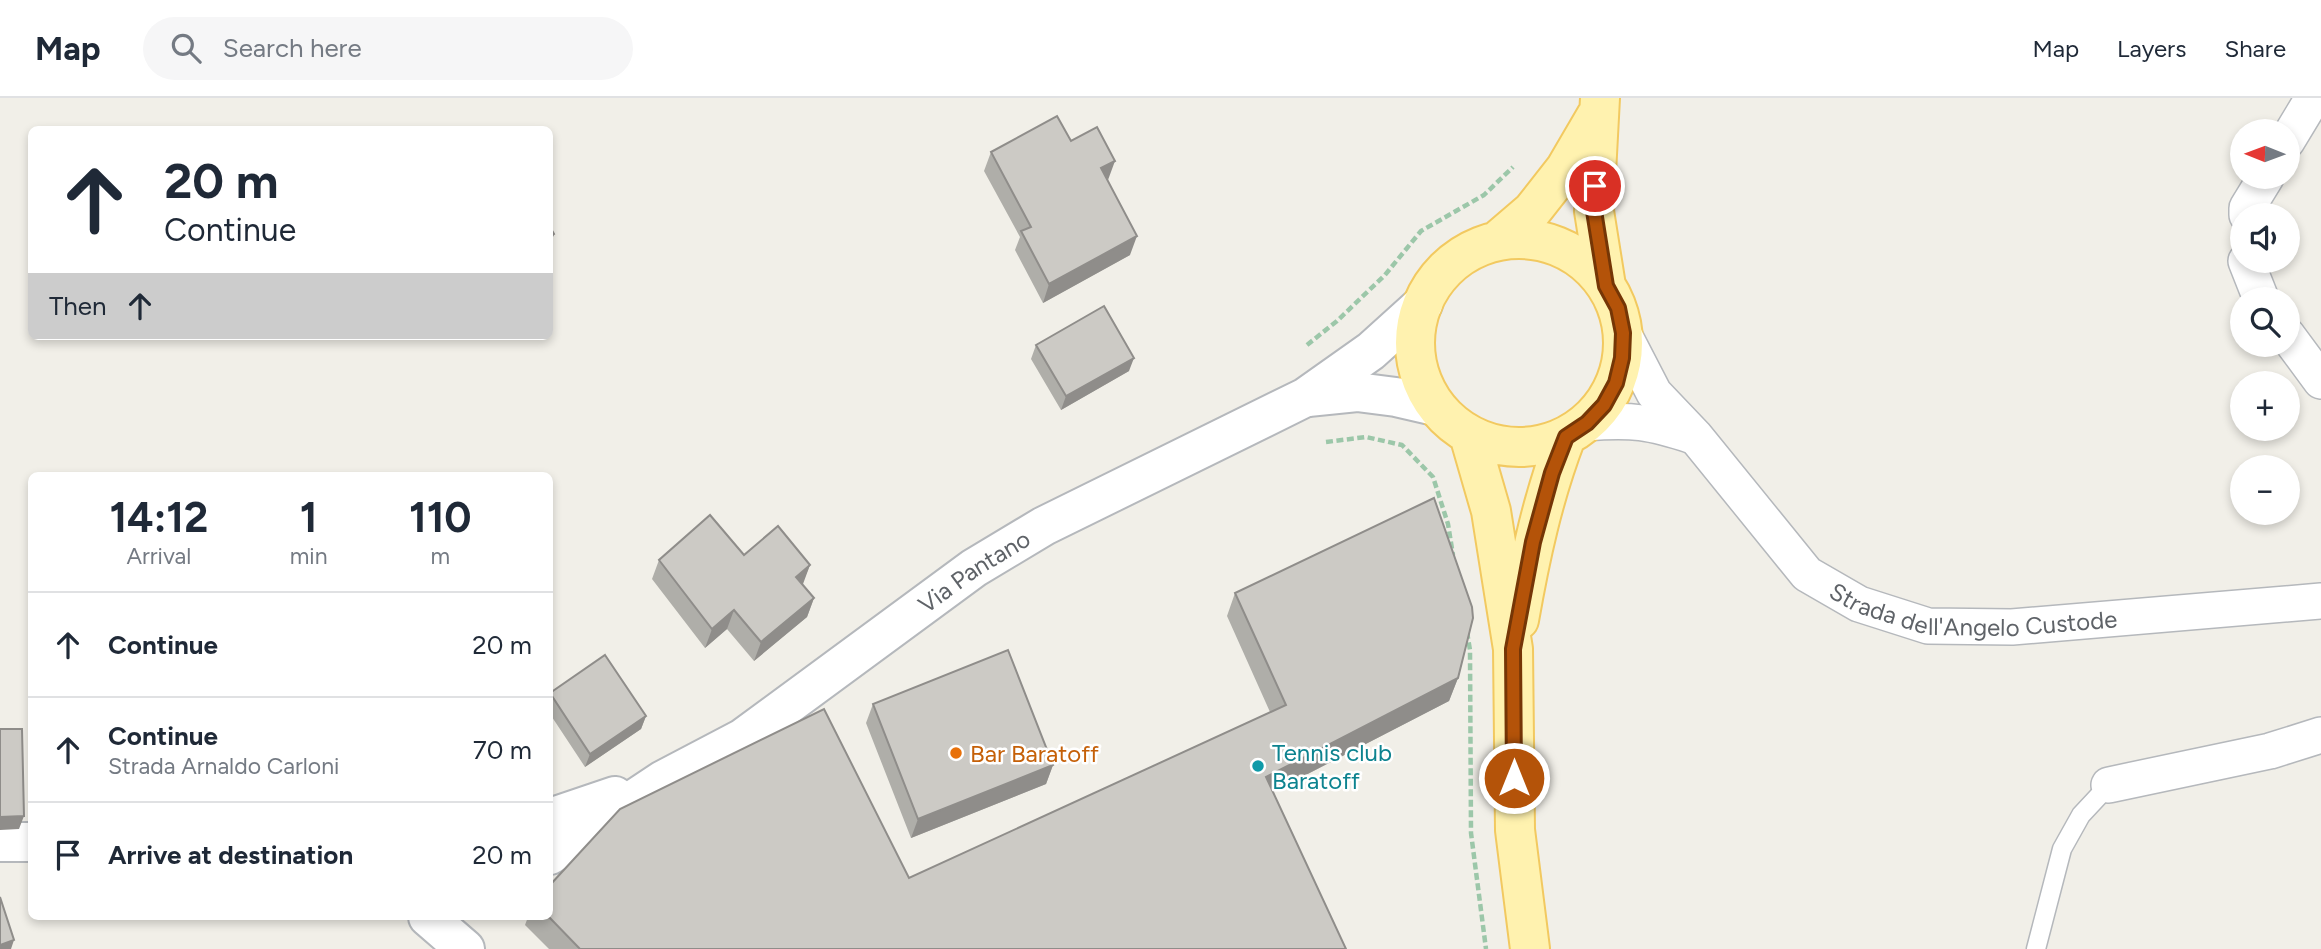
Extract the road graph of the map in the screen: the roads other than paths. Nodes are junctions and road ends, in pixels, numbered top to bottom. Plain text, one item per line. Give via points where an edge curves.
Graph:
1 (2313, 98) edge
2 (1600, 104) edge
3 (2300, 120) edge
4 (1496, 241) junction
5 (1606, 286) junction
6 (1423, 304) junction
7 (1623, 333) junction
8 (2300, 353) edge
9 (2321, 381) edge
10 (1306, 397) junction
11 (1435, 406) junction
12 (1576, 430) junction
13 (1469, 435) junction
14 (1695, 436) junction
15 (2321, 601) edge
16 (1513, 649) junction
17 (2321, 735) edge
18 (663, 780) junction
19 (2109, 785) joint
20 (553, 817) edge
21 (0, 842) edge
22 (28, 842) edge
23 (553, 853) edge
24 (431, 920) edge
25 (465, 949) edge
26 (1530, 949) edge
27 (2036, 949) edge

1 - 3 street
2 - 4 main road via 1565,169 1532,211
2 - 5 main road via 1594,211
4 - 5 main road via 1547,242 1570,252
4 - 6 main road via 1452,264
5 - 7 main road via 1618,308
6 - 10 street, Via Pantano via 1371,351
6 - 11 main road via 1415,356
7 - 12 main road via 1616,383 1604,405
7 - 14 street, Strada dell'Angelo Custode via 1654,393
8 - 9 street
10 - 11 street, Via Pantano via 1357,392
10 - 18 street, Via Pantano via 1044,526 974,568 744,738
11 - 13 main road
12 - 13 main road via 1542,446 1517,448
12 - 14 street via 1621,420 1652,422
12 - 16 main road via 1552,473 1533,542
13 - 16 main road via 1491,511
14 - 15 street, Strada dell'Angelo Custode via 1807,574 1859,604 1928,625 2012,627
16 - 26 main road via 1514,830
17 - 19 street via 2270,751
18 - 20 street, Via Pantano
18 - 23 street, Via Pantano
19 - 27 lane via 2081,815 2062,849
21 - 22 street
24 - 25 street

